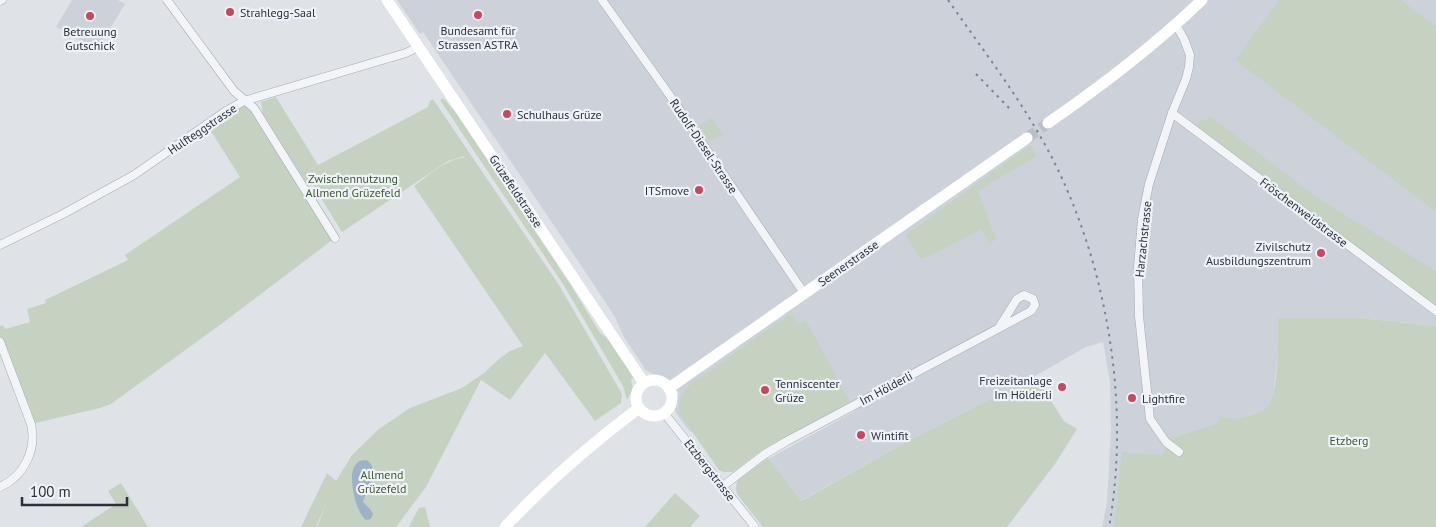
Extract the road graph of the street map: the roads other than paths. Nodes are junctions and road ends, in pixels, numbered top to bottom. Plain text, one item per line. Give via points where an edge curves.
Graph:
1 (167, 0) edge
2 (387, 0) edge
3 (602, 0) edge
4 (1202, 0) edge
5 (1176, 25) junction
6 (418, 47) junction
7 (244, 101) junction
8 (1172, 113) junction
9 (1048, 123) tunnel mouth
10 (1027, 138) tunnel mouth
11 (335, 238) dead end
12 (0, 245) edge
13 (804, 294) junction
14 (1436, 311) edge
15 (1000, 326) junction
16 (0, 342) edge
17 (644, 383) junction
18 (669, 388) junction
19 (639, 408) junction
20 (664, 413) junction
21 (1179, 452) dead end
22 (723, 486) junction
23 (0, 487) edge
24 (505, 527) edge
25 (755, 527) edge

1 - 7 street
2 - 6 main road, Grüzefeldstrasse
3 - 13 street, Rudolf-Diesel-Strasse
4 - 5 main road
5 - 8 street, Harzachstrasse via 1190,56 1186,79
5 - 9 main road via 1105,83
6 - 7 street, Hulfteggstrasse
6 - 17 main road, Grüzefeldstrasse
7 - 11 street via 254,108
7 - 12 street, Hulfteggstrasse via 134,175
8 - 14 street, Fröschenweidstrasse
8 - 21 street, Harzachstrasse via 1142,219 1138,316 1150,419 1166,442
10 - 13 main road, Seenerstrasse
13 - 18 main road, Seenerstrasse
15 - 15 street, Im Hölderli via 1032,311 1033,299 1024,295 1017,298
15 - 22 street, Im Hölderli via 787,441
16 - 23 street via 32,433 28,460 14,478
17 - 18 main road via 660,381
17 - 19 main road via 637,392
18 - 20 main road via 671,405
19 - 20 main road via 649,415
19 - 24 main road via 590,446
20 - 22 street, Etzbergstrasse
22 - 25 street, Etzbergstrasse

